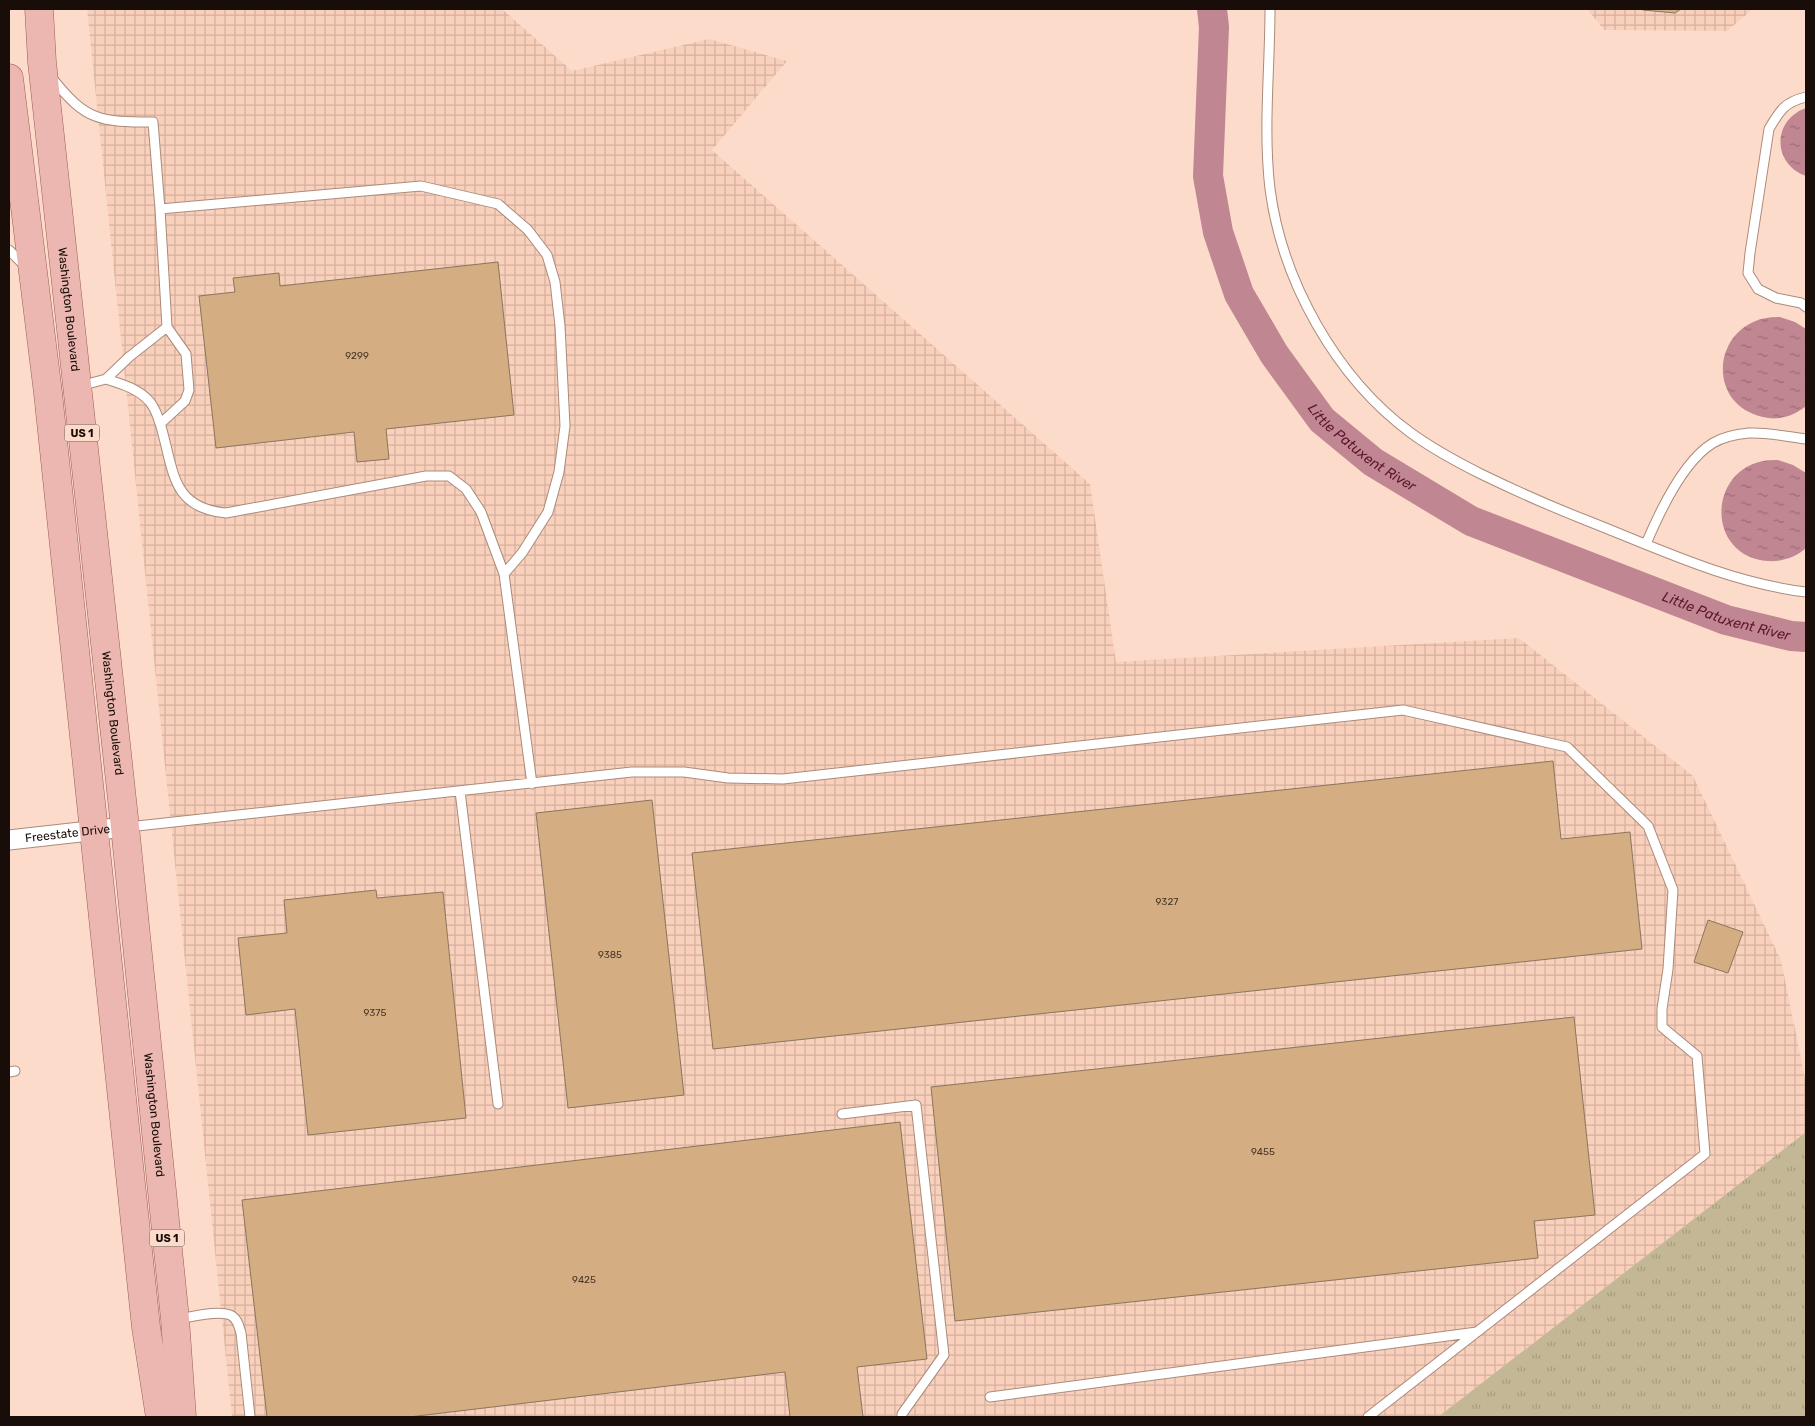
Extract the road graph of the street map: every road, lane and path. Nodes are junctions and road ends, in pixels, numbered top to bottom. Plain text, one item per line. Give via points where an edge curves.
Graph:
1 (39, 9) edge
2 (1270, 9) edge
3 (43, 67) junction
4 (9, 78) edge
5 (1806, 97) edge
6 (160, 209) junction
7 (9, 250) edge
8 (34, 279) junction
9 (1806, 307) edge
10 (166, 326) junction
11 (106, 379) junction
12 (77, 387) junction
13 (160, 424) junction
14 (1806, 439) edge
15 (1646, 544) junction
16 (504, 574) junction
17 (1806, 592) edge
18 (532, 784) junction
19 (460, 791) junction
20 (125, 827) junction
21 (94, 832) junction
22 (9, 840) edge
23 (498, 1104) dead end
24 (842, 1114) dead end
25 (175, 1319) junction
26 (1478, 1332) junction
27 (990, 1397) dead end
28 (160, 1417) edge
29 (182, 1417) edge
30 (250, 1417) edge
31 (902, 1417) edge
32 (1368, 1417) edge

1 - 3 main road, Washington Boulevard / US 1
2 - 15 lane via 1268,162 1277,225 1301,295 1347,371 1410,433 1446,456 1549,505
3 - 6 lane via 66,96 95,117 116,122 153,122
3 - 12 main road, Washington Boulevard / US 1
4 - 8 main road, US 1 via 17,177
5 - 9 lane via 1792,100 1769,129 1748,273 1758,289
6 - 10 lane
6 - 16 lane via 420,186 498,204 528,230 547,255 555,282 564,426 559,472 548,512 522,553
7 - 8 lane
8 - 21 main road, US 1
10 - 11 lane
10 - 13 lane via 186,354 189,390 185,401
11 - 12 lane
11 - 13 lane via 136,389 149,401
12 - 20 main road, Washington Boulevard / US 1
13 - 16 lane via 179,488 191,503 209,512 226,514 426,476 449,476 466,489 481,512
14 - 15 lane via 1750,433 1714,442 1690,465 1670,494
15 - 17 lane via 1744,579
16 - 18 lane
18 - 19 lane
18 - 26 lane via 632,772 783,779 1403,710 1567,747 1648,826 1673,890 1662,1027 1697,1056 1706,1154
19 - 20 lane
19 - 23 lane
20 - 21 street, Freestate Drive
20 - 25 main road, Washington Boulevard / US 1
21 - 22 street, Freestate Drive
21 - 28 main road, US 1 via 146,1327
24 - 31 lane via 916,1105 944,1354
25 - 29 main road, Washington Boulevard / US 1
25 - 30 lane via 227,1314 238,1322
26 - 27 lane
26 - 32 lane

